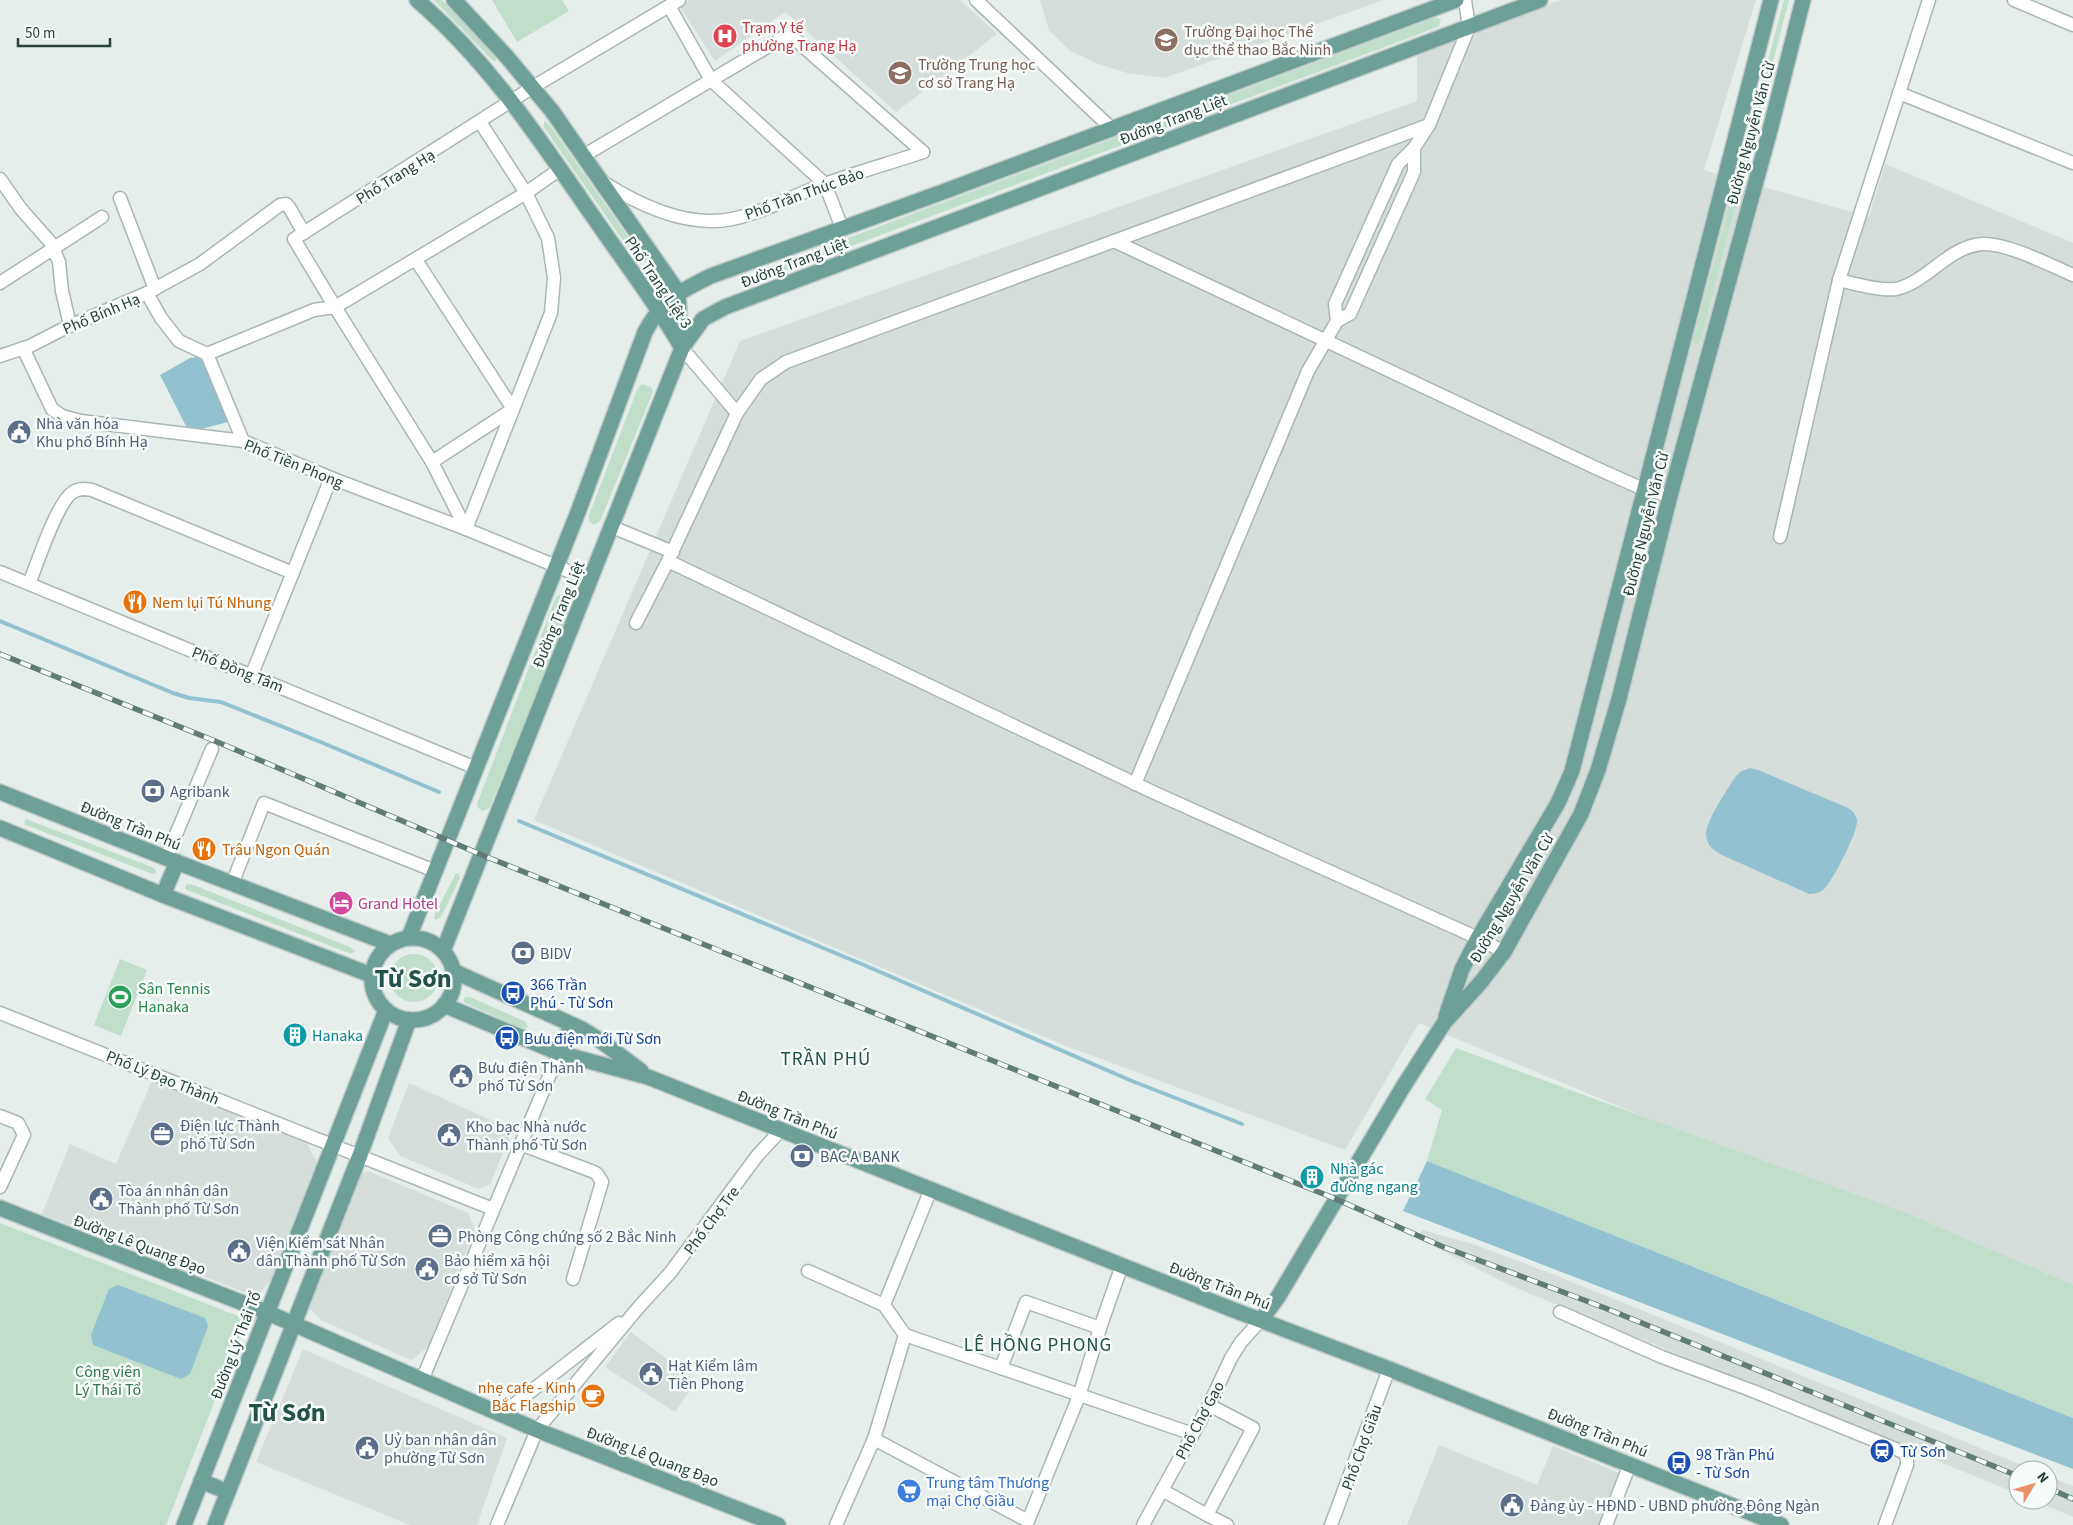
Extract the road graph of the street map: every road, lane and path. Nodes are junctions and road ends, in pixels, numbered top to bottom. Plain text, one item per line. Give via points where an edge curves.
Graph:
1 (417, 0) edge
2 (454, 0) edge
3 (976, 0) edge
4 (1456, 0) edge
5 (1465, 0) edge
6 (1540, 0) edge
7 (1771, 0) edge
8 (1803, 0) edge
9 (1929, 0) edge
10 (2014, 0) edge
11 (674, 3) edge
12 (2073, 25) edge
13 (1469, 27) junction
14 (711, 80) junction
15 (533, 88) junction
16 (1899, 94) junction
17 (512, 101) junction
18 (480, 122) junction
19 (1429, 125) junction
20 (1111, 128) junction
21 (1414, 148) junction
22 (583, 156) junction
23 (2073, 162) edge
24 (560, 169) junction
25 (0, 179) edge
26 (601, 180) junction
27 (825, 184) junction
28 (526, 193) junction
29 (120, 198) dead end
30 (102, 217) dead end
31 (842, 228) junction
32 (304, 233) junction
33 (1114, 241) junction
34 (53, 248) junction
35 (416, 260) junction
36 (2073, 275) edge
37 (1839, 280) junction
38 (0, 283) edge
39 (151, 291) junction
40 (678, 292) junction
41 (335, 307) junction
42 (659, 308) junction
43 (1337, 321) junction
44 (70, 326) junction
45 (1326, 341) junction
46 (23, 348) junction
47 (682, 348) junction
48 (207, 354) junction
49 (0, 356) edge
50 (1678, 359) junction
51 (1705, 366) junction
52 (514, 409) junction
53 (737, 413) junction
54 (243, 441) junction
55 (432, 462) junction
56 (331, 478) junction
57 (1644, 490) junction
58 (1670, 496) junction
59 (612, 527) junction
60 (466, 529) junction
61 (1780, 537) dead end
62 (671, 557) junction
63 (555, 567) junction
64 (0, 572) edge
65 (293, 573) junction
66 (590, 580) junction
67 (29, 584) junction
68 (636, 624) dead end
69 (252, 674) junction
70 (212, 749) dead end
71 (476, 768) junction
72 (1136, 784) junction
73 (0, 792) edge
74 (0, 828) edge
75 (171, 860) junction
76 (435, 871) junction
77 (232, 884) junction
78 (163, 895) junction
79 (409, 937) junction
80 (1478, 938) junction
81 (390, 944) junction
82 (443, 950) junction
83 (1504, 952) junction
84 (453, 971) junction
85 (371, 975) junction
86 (444, 1005) junction
87 (386, 1010) junction
88 (0, 1012) edge
89 (410, 1020) junction
90 (1444, 1022) junction
91 (571, 1024) junction
92 (598, 1039) junction
93 (559, 1054) junction
94 (588, 1060) junction
95 (648, 1077) junction
96 (0, 1116) edge
97 (780, 1130) junction
98 (332, 1144) junction
99 (520, 1144) junction
100 (360, 1155) junction
101 (0, 1187) edge
102 (931, 1189) junction
103 (0, 1208) edge
104 (493, 1209) junction
105 (1122, 1266) junction
106 (808, 1271) dead end
107 (573, 1279) dead end
108 (884, 1305) junction
109 (638, 1308) junction
110 (266, 1312) junction
111 (1560, 1312) dead end
112 (1261, 1320) junction
113 (294, 1324) junction
114 (1100, 1328) junction
115 (905, 1335) junction
116 (1001, 1368) junction
117 (1389, 1368) junction
118 (422, 1380) junction
119 (1079, 1396) junction
120 (1209, 1405) junction
121 (503, 1414) junction
122 (537, 1430) junction
123 (1192, 1434) junction
124 (874, 1439) junction
125 (1630, 1464) junction
126 (201, 1481) junction
127 (1162, 1490) junction
128 (228, 1492) junction
129 (1207, 1515) junction
130 (1032, 1523) edge
131 (502, 1524) edge
132 (184, 1525) edge
133 (215, 1525) edge
134 (778, 1525) edge
135 (836, 1525) edge
136 (1143, 1525) edge
137 (1227, 1525) edge
138 (1331, 1525) edge
139 (1606, 1525) edge
140 (1781, 1525) edge
141 (1885, 1525) edge

1 - 17 main road, Phố Trang Liệt 3 via 472,52
2 - 15 main road, Phố Trang Liệt 3
3 - 20 street
4 - 20 main road, Đường Trang Liệt
5 - 13 street
6 - 13 main road, Đường Trang Liệt
7 - 50 main road, Đường Nguyễn Văn Cừ
8 - 51 main road, Đường Nguyễn Văn Cừ
9 - 16 street
10 - 12 street
11 - 14 street
11 - 15 street, Phố Trang Hạ
13 - 19 street
13 - 47 main road, Đường Trang Liệt via 725,307 703,319
14 - 22 street
14 - 27 street
14 - 27 street, Phố Trần Thúc Bảo via 789,34 923,152
15 - 17 street, Phố Trang Hạ
15 - 22 main road, Phố Trang Liệt 3
16 - 23 street
16 - 37 street
17 - 18 street, Phố Trang Hạ
17 - 24 main road, Phố Trang Liệt 3
18 - 28 street
18 - 32 street, Phố Trang Hạ
19 - 21 street
19 - 33 street
20 - 31 main road, Đường Trang Liệt
21 - 43 street via 1398,164 1338,296 1335,304
21 - 43 street via 1414,172 1350,314
22 - 26 main road, Phố Trang Liệt 3
24 - 28 street
24 - 42 main road, Phố Trang Liệt 3
25 - 34 street
26 - 27 street, Phố Trần Thúc Bảo via 622,194 669,213 717,221 764,210
26 - 40 main road, Phố Trang Liệt 3
27 - 31 street
28 - 35 street
28 - 52 street via 548,238 554,278 550,313
29 - 39 street
30 - 34 street
31 - 40 main road, Đường Trang Liệt via 711,276
32 - 39 street via 289,207 280,205 200,264
32 - 41 street via 294,239
33 - 45 street
33 - 53 street via 786,362 761,379
34 - 38 street
34 - 44 street via 59,262
35 - 41 street
35 - 52 street
36 - 37 street via 2009,249 1983,244 1957,251 1908,285 1893,289
37 - 61 street
39 - 44 street, Phố Bính Hạ
39 - 48 street, Phố Bính Hạ via 161,318 179,341
40 - 42 main road, Đường Trang Liệt
40 - 47 main road, Phố Trang Liệt 3
41 - 48 street via 314,310
41 - 55 street
42 - 47 main road, Phố Trang Liệt 3
42 - 63 main road, Đường Trang Liệt via 645,332
43 - 45 street
44 - 46 street, Phố Bính Hạ
45 - 57 street
45 - 72 street via 1308,371
46 - 49 street, Phố Bính Hạ
46 - 54 street, Phố Tiền Phong via 52,408 62,416
47 - 53 street
47 - 59 main road, Đường Trang Liệt
48 - 54 street
50 - 51 main road
50 - 57 main road, Đường Nguyễn Văn Cừ
51 - 58 main road, Đường Nguyễn Văn Cừ
52 - 55 street
52 - 60 street
53 - 62 street
54 - 56 street, Phố Tiền Phong
55 - 60 street
56 - 60 street, Phố Tiền Phong
56 - 65 street
57 - 58 street
57 - 80 main road, Đường Nguyễn Văn Cừ via 1572,771 1548,820
58 - 83 main road, Đường Nguyễn Văn Cừ via 1598,770 1581,814
59 - 62 street
59 - 66 main road, Đường Trang Liệt
60 - 63 street, Phố Tiền Phong
62 - 68 street
62 - 72 street
63 - 66 street, Phố Tiền Phong
63 - 71 main road, Đường Trang Liệt
64 - 67 street, Phố Đồng Tâm
65 - 67 street via 92,490 82,489 72,492 62,505
65 - 69 street
66 - 82 main road, Đường Trang Liệt
67 - 69 street, Phố Đồng Tâm
69 - 71 street, Phố Đồng Tâm
70 - 75 street
71 - 76 main road, Đường Trang Liệt
72 - 80 street
73 - 75 main road, Đường Trần Phú
74 - 78 main road
75 - 77 main road, Đường Trần Phú
75 - 78 main road
76 - 77 street via 264,803
76 - 79 main road, Đường Trang Liệt
77 - 81 main road, Đường Trần Phú
78 - 85 main road
79 - 81 main road
79 - 82 main road via 428,940
80 - 83 street
80 - 90 main road, Đường Nguyễn Văn Cừ via 1462,969
81 - 85 main road via 376,959
82 - 84 main road
83 - 90 main road, Đường Nguyễn Văn Cừ
84 - 86 main road via 452,990
84 - 91 main road, Đường Trần Phú
85 - 87 main road via 374,994
86 - 89 main road via 434,1014
86 - 93 main road, Đường Trần Phú
87 - 89 main road
87 - 98 main road, Đường Lý Thái Tổ
88 - 98 street, Phố Lý Đạo Thành
89 - 100 main road
90 - 112 main road, Đường Nguyễn Văn Cừ via 1278,1298
91 - 92 main road, Đường Trần Phú
91 - 93 main road
92 - 94 main road
92 - 95 main road, Đường Trần Phú
93 - 94 main road, Đường Trần Phú
93 - 99 street
94 - 95 main road, Đường Trần Phú
95 - 97 main road, Đường Trần Phú
96 - 101 street via 18,1123 24,1136
97 - 102 main road, Đường Trần Phú
97 - 109 street, Phố Chợ Tre via 670,1273
98 - 100 street, Phố Lý Đạo Thành
98 - 110 main road, Đường Lý Thái Tổ
99 - 104 street
99 - 107 street via 594,1172 602,1182
100 - 104 street, Phố Lý Đạo Thành
100 - 113 main road
102 - 105 main road, Đường Trần Phú
102 - 108 street
103 - 110 main road, Đường Lê Quang Đạo
104 - 118 street
105 - 112 main road, Đường Trần Phú
105 - 114 street
106 - 108 street
108 - 115 street
109 - 121 street, Phố Chợ Tre
109 - 122 street, Phố Chợ Tre
110 - 113 main road, Đường Lê Quang Đạo
110 - 126 main road, Đường Lý Thái Tổ
111 - 141 street via 1662,1357 1903,1452 1907,1465
112 - 117 main road, Đường Trần Phú
112 - 120 street, Phố Chợ Gạo via 1240,1344
113 - 118 main road, Đường Lê Quang Đạo
113 - 128 main road
114 - 116 street via 1026,1302
114 - 119 street
115 - 116 street
115 - 124 street
116 - 119 street
117 - 125 main road, Đường Trần Phú
117 - 138 street, Phố Chợ Giầu
118 - 121 main road, Đường Lê Quang Đạo
119 - 123 street
119 - 130 street
120 - 123 street, Phố Chợ Gạo
120 - 129 street via 1253,1428
121 - 122 main road, Đường Lê Quang Đạo
122 - 131 street, Phố Chợ Tre
122 - 134 main road, Đường Lê Quang Đạo
123 - 127 street, Phố Chợ Gạo
124 - 130 street
124 - 135 street
125 - 139 street
125 - 140 main road, Đường Trần Phú
126 - 128 main road
126 - 132 main road, Đường Lý Thái Tổ
127 - 129 street
127 - 136 street, Phố Chợ Gạo
128 - 133 main road
129 - 137 street

